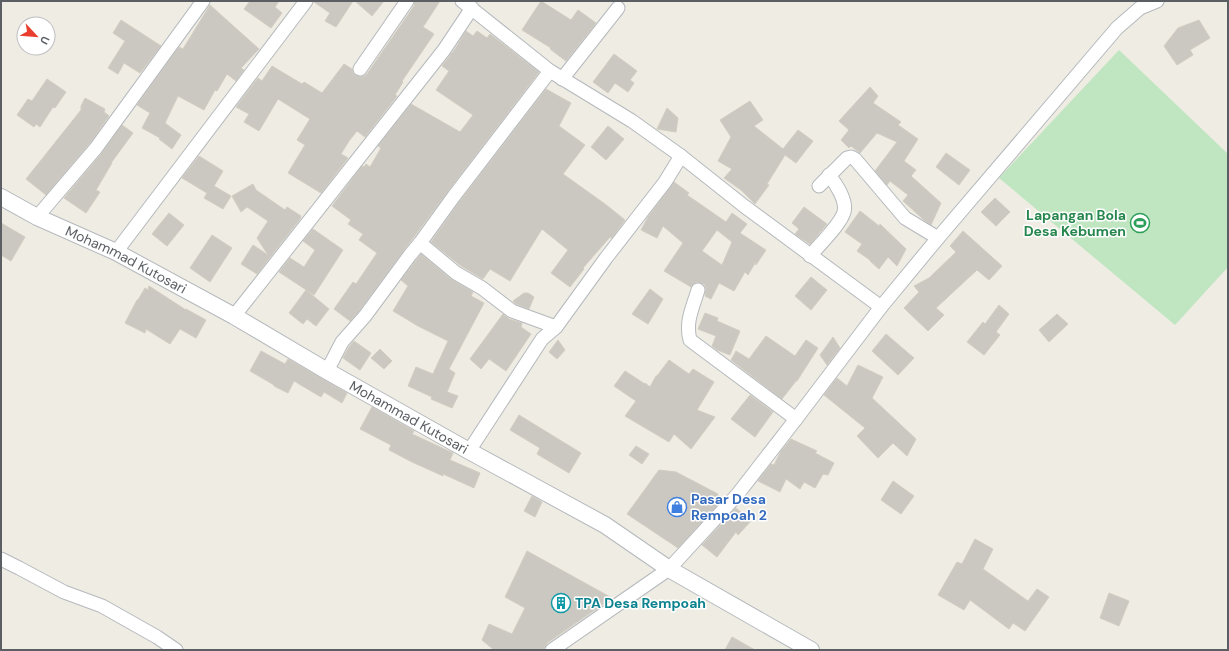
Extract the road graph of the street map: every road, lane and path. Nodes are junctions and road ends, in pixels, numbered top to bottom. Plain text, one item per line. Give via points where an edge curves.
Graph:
1 (203, 1) edge
2 (306, 1) edge
3 (407, 1) edge
4 (1158, 1) edge
5 (467, 5) edge
6 (618, 8) dead end
7 (360, 69) dead end
8 (550, 71) junction
9 (562, 78) junction
10 (681, 156) junction
11 (829, 176) junction
12 (819, 186) dead end
13 (1, 197) edge
14 (37, 217) junction
15 (938, 238) junction
16 (420, 243) junction
17 (116, 252) junction
18 (810, 256) junction
19 (698, 290) dead end
20 (880, 307) junction
21 (234, 316) junction
22 (556, 327) junction
23 (328, 371) junction
24 (796, 419) junction
25 (469, 451) junction
26 (1, 559) edge
27 (669, 569) junction
28 (176, 650) edge
29 (552, 650) edge
30 (811, 650) edge

1 - 14 street via 96,148
2 - 17 street
3 - 7 street
4 - 15 street via 1140,8 1118,28
5 - 8 street
5 - 21 street via 444,50
6 - 9 street
8 - 9 street
8 - 16 street
9 - 10 street via 632,121
10 - 18 street
10 - 22 street via 665,182
11 - 12 street
11 - 15 street via 847,158 855,159 906,218
11 - 18 street via 842,197 844,212 835,228
13 - 14 street, Mohammad Kutosari
14 - 17 street, Mohammad Kutosari
15 - 20 street
16 - 22 street via 456,273 482,288 512,311
16 - 23 street via 342,342
17 - 21 street, Mohammad Kutosari
18 - 20 street
19 - 24 street via 688,322 690,340
20 - 24 street
21 - 23 street, Mohammad Kutosari
22 - 25 street via 542,339
23 - 25 street, Mohammad Kutosari
24 - 27 street via 737,495
25 - 27 street, Mohammad Kutosari via 605,525
26 - 28 street via 64,592 102,606
27 - 29 street
27 - 30 street, Mohammad Kutosari

